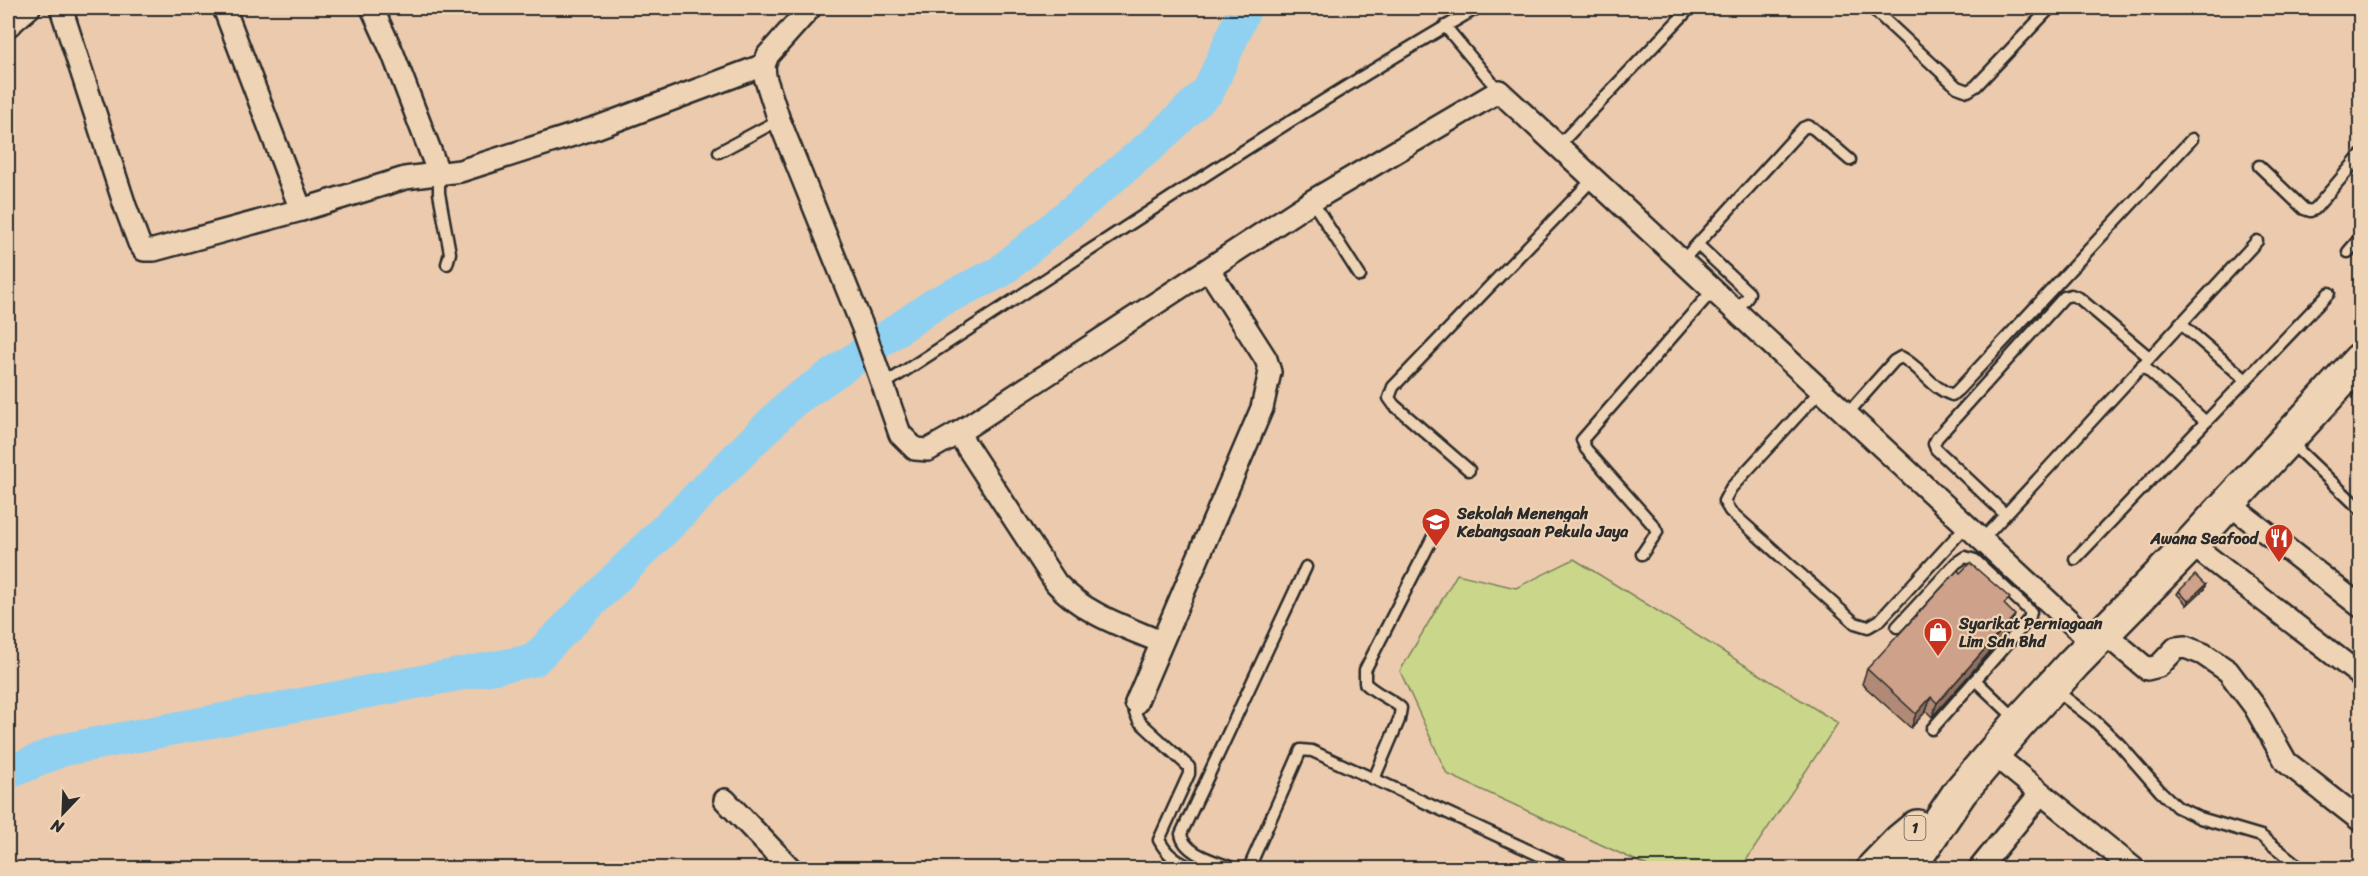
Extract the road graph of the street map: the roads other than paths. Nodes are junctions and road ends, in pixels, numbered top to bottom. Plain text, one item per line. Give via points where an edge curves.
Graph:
1 (29, 8) edge
2 (61, 8) edge
3 (224, 8) edge
4 (372, 8) edge
5 (810, 8) edge
6 (1477, 8) edge
7 (1690, 8) edge
8 (1872, 8) edge
9 (2049, 8) edge
10 (8, 26) edge
11 (1445, 26) junction
12 (764, 65) junction
13 (1499, 91) junction
14 (779, 120) junction
15 (2193, 140) dead end
16 (1558, 146) junction
17 (719, 152) dead end
18 (2361, 156) edge
19 (1850, 160) dead end
20 (2259, 166) dead end
21 (439, 174) junction
22 (1593, 179) junction
23 (1312, 201) junction
24 (301, 210) junction
25 (2361, 238) edge
26 (2257, 241) dead end
27 (1698, 244) junction
28 (2348, 252) dead end
29 (1682, 261) junction
30 (447, 264) dead end
31 (1209, 270) junction
32 (1360, 276) dead end
33 (1713, 290) junction
34 (2329, 293) dead end
35 (1736, 311) junction
36 (2180, 323) junction
37 (2145, 361) junction
38 (2359, 364) edge
39 (2246, 380) junction
40 (883, 385) junction
41 (1821, 390) junction
42 (1847, 414) junction
43 (2206, 422) junction
44 (958, 433) junction
45 (2287, 439) junction
46 (1468, 470) dead end
47 (2228, 503) junction
48 (2361, 509) edge
49 (2006, 514) junction
50 (1439, 525) dead end
51 (1967, 525) junction
52 (1982, 540) junction
53 (2191, 544) junction
54 (1642, 554) dead end
55 (2074, 559) dead end
56 (1306, 567) dead end
57 (2361, 606) edge
58 (1897, 627) dead end
59 (2099, 638) junction
60 (1161, 642) junction
61 (2361, 675) edge
62 (1975, 680) junction
63 (2052, 687) junction
64 (1136, 703) joint
65 (2019, 723) junction
66 (1932, 729) dead end
67 (1992, 753) junction
68 (1374, 779) junction
69 (1960, 792) junction
70 (2040, 794) junction
71 (725, 800) dead end
72 (2361, 820) edge
73 (790, 868) edge
74 (1191, 868) edge
75 (1232, 868) edge
76 (1249, 868) edge
77 (1567, 868) edge
78 (1874, 868) edge
79 (1905, 868) edge
80 (1980, 868) edge
81 (2133, 868) edge
82 (2301, 868) edge

1 - 10 street
2 - 24 street via 125,206 144,250
3 - 24 street
4 - 21 street
5 - 12 street via 768,55
6 - 11 lane
7 - 16 lane
8 - 9 lane via 1957,87 1968,91
11 - 13 lane
11 - 40 lane via 1299,115
12 - 14 street
12 - 21 street via 598,127 460,171
13 - 16 street
13 - 23 street
14 - 17 lane
14 - 40 street
15 - 42 lane via 1952,395 1900,357
16 - 22 street
18 - 20 lane via 2310,211
19 - 27 lane via 1814,129 1803,128
21 - 24 street via 405,178
21 - 30 lane via 450,253
22 - 29 street
22 - 46 lane via 1393,387 1389,398 1394,405
23 - 31 street
23 - 32 lane
25 - 28 lane
26 - 36 lane
27 - 29 lane
27 - 35 lane via 1749,293
29 - 33 street
31 - 44 street
31 - 60 street via 1266,359 1270,372 1262,408
33 - 35 street
33 - 54 lane via 1582,440 1654,526 1655,538
34 - 39 lane
35 - 41 street
36 - 37 lane
36 - 39 lane
37 - 43 lane
37 - 49 lane
37 - 49 lane via 2079,298 2064,297 1934,444
38 - 45 main road, 1
39 - 43 lane
40 - 44 street via 900,434 915,449 928,450
41 - 42 street
41 - 51 lane via 1731,488 1725,501 1730,511 1855,623 1868,627 1880,620
42 - 51 street
43 - 55 lane
44 - 60 street via 1070,599
45 - 47 main road, 1
45 - 48 lane
47 - 53 main road, 1
47 - 57 street
49 - 52 lane
50 - 68 lane via 1365,670 1365,683 1401,708
51 - 52 street
52 - 59 street
53 - 59 main road, 1
53 - 61 street
56 - 75 lane via 1180,834 1189,849
58 - 62 lane via 1956,563 1965,557 1976,560 2031,612
59 - 63 main road, 1
59 - 72 street via 2147,669 2159,666 2176,648 2185,647 2228,671 2255,707 2286,762
60 - 64 street
62 - 65 lane
62 - 66 lane
63 - 65 main road, 1
63 - 82 lane via 2120,744 2177,807 2261,836
64 - 74 lane via 1139,721 1189,767 1159,840 1172,858
65 - 67 main road, 1
67 - 69 main road, 1
67 - 70 street
68 - 76 lane via 1312,751 1301,750
68 - 77 lane
69 - 78 main road, 1 via 1900,841
69 - 79 main road, 1
70 - 80 street
70 - 81 street
71 - 73 street

